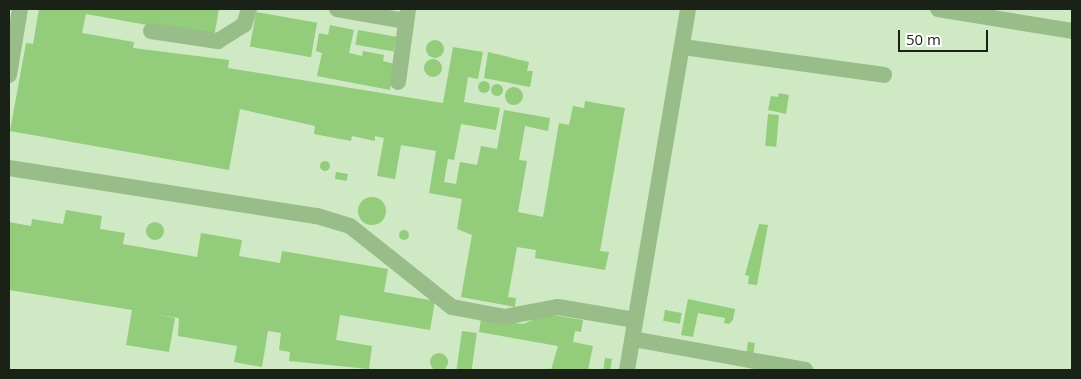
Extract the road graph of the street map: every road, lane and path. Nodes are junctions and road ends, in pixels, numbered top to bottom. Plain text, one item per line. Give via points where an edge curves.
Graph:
1 (249, 9) edge
2 (337, 9) edge
3 (688, 9) edge
4 (938, 9) edge
5 (16, 11) edge
6 (407, 15) edge
7 (151, 31) dead end
8 (1072, 31) edge
9 (683, 47) junction
10 (9, 75) edge
11 (884, 75) dead end
12 (398, 82) dead end
13 (9, 168) edge
14 (635, 320) junction
15 (633, 339) junction
16 (627, 370) edge
17 (804, 370) edge

1 - 7 lane via 244,26 218,41
2 - 6 lane
3 - 9 lane
4 - 8 lane
5 - 10 lane
6 - 12 lane
9 - 11 lane
9 - 14 lane
13 - 14 lane via 317,216 350,226 452,307 504,317 558,307
14 - 15 lane
15 - 16 lane
15 - 17 lane

